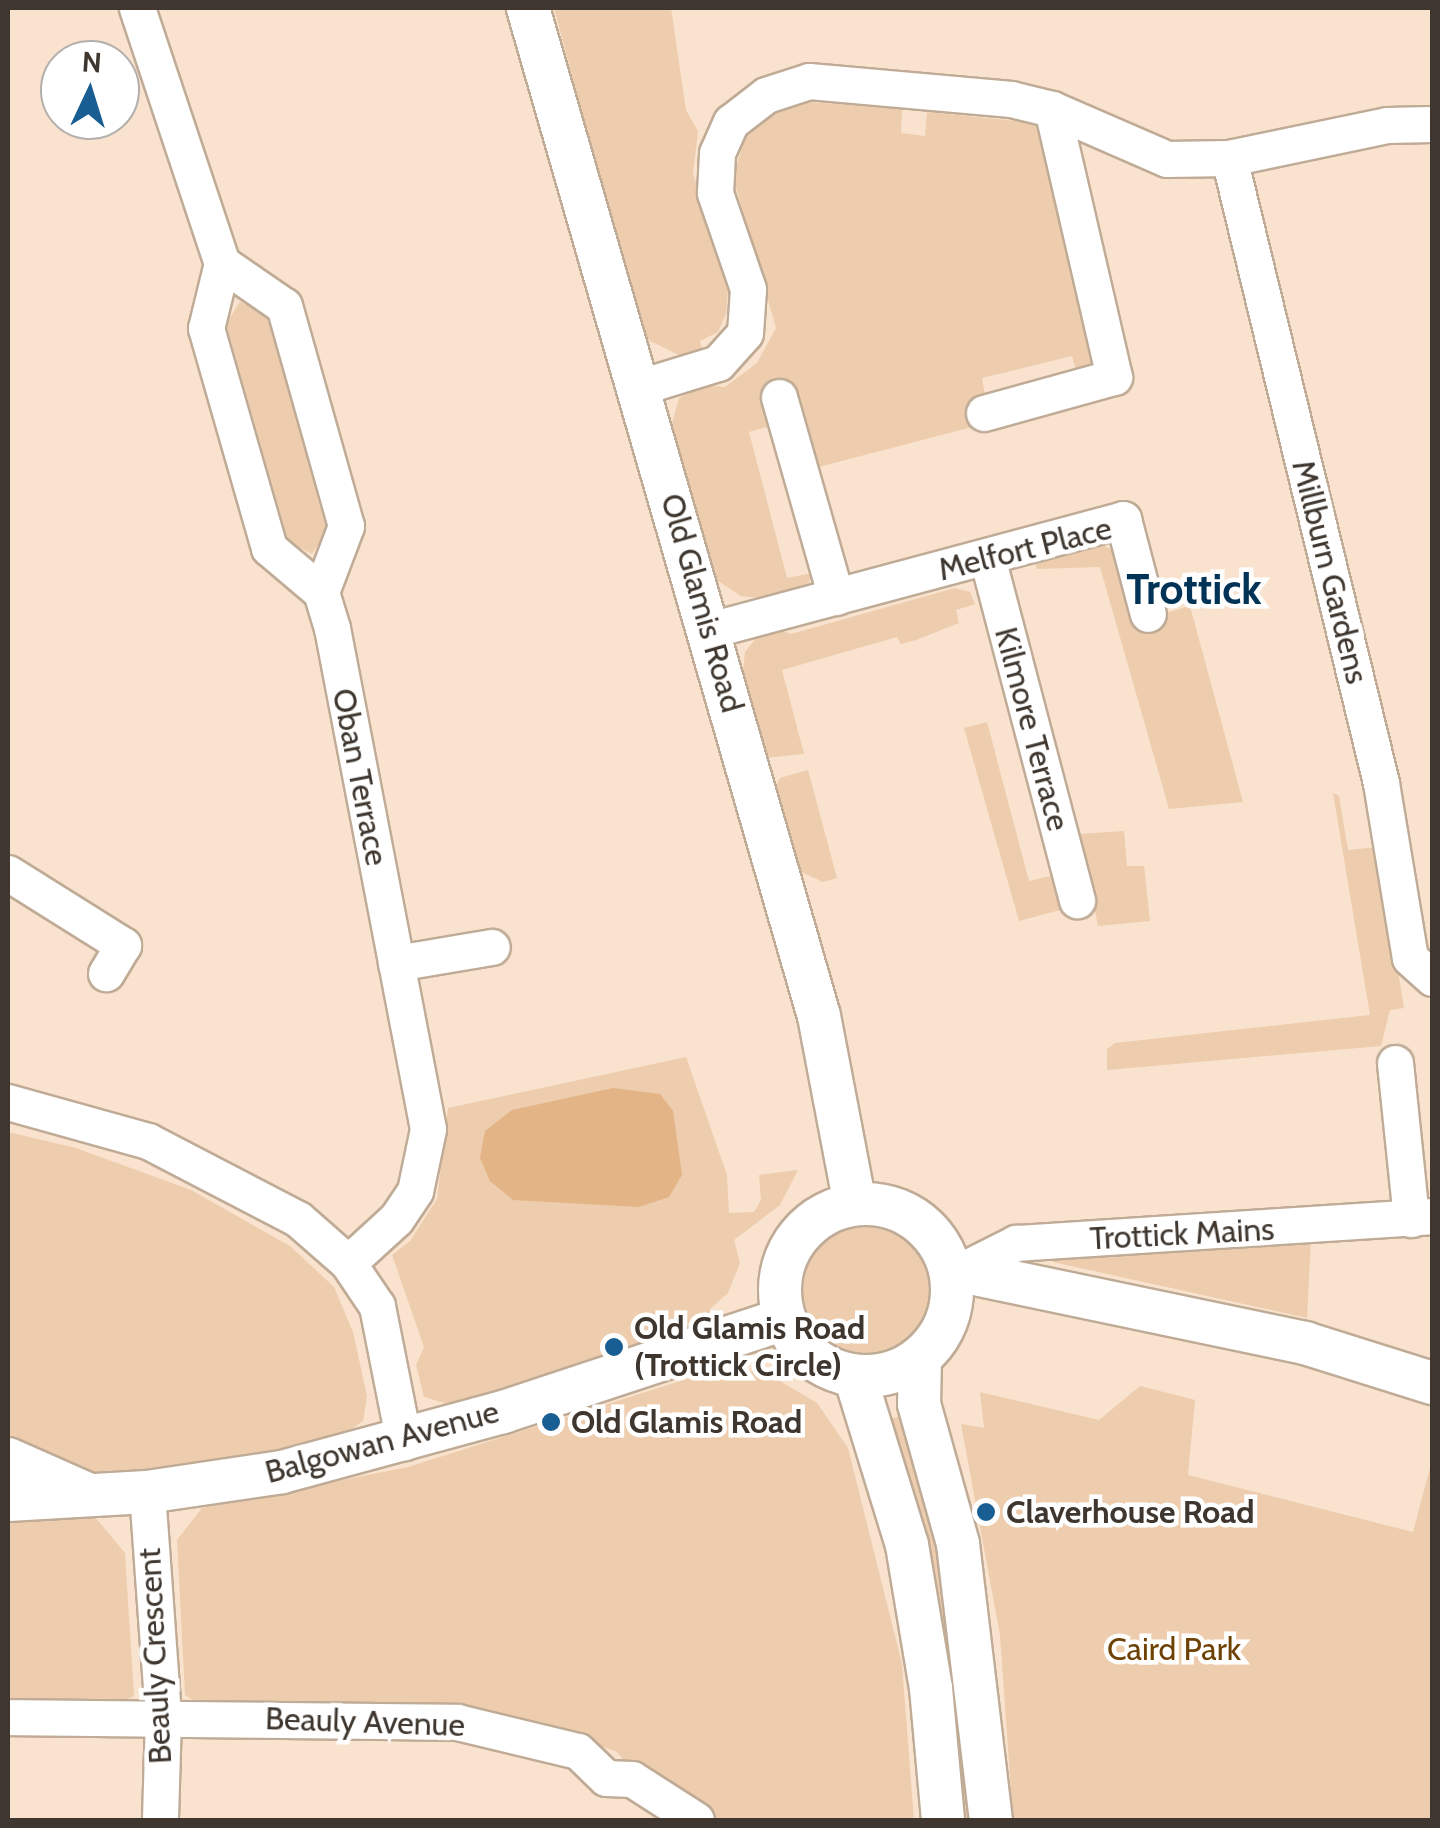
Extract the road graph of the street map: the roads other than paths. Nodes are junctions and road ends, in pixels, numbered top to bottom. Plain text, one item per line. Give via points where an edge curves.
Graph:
1 (528, 8) edge
2 (142, 9) edge
3 (1052, 108) junction
4 (1432, 124) edge
5 (1229, 158) junction
6 (222, 264) junction
7 (640, 386) junction
8 (779, 397) dead end
9 (984, 413) dead end
10 (987, 557) junction
11 (321, 592) junction
12 (836, 597) junction
13 (1148, 614) dead end
14 (710, 630) junction
15 (8, 873) edge
16 (1077, 900) dead end
17 (492, 947) dead end
18 (396, 963) junction
19 (106, 974) dead end
20 (1432, 978) edge
21 (1394, 1063) dead end
22 (8, 1102) edge
23 (855, 1204) junction
24 (1422, 1217) edge
25 (348, 1263) junction
26 (955, 1270) junction
27 (784, 1319) junction
28 (920, 1358) junction
29 (854, 1376) junction
30 (1432, 1383) edge
31 (404, 1442) junction
32 (8, 1459) edge
33 (146, 1492) junction
34 (86, 1493) junction
35 (8, 1500) edge
36 (8, 1717) edge
37 (163, 1717) junction
38 (160, 1820) edge
39 (696, 1820) edge
40 (942, 1820) edge
41 (991, 1820) edge

1 - 7 street, Old Glamis Road
2 - 6 street
3 - 5 street via 1167,158
3 - 7 street via 809,80 766,95 731,122 717,152 715,194 748,289 745,333 718,362
3 - 9 street via 1114,377
4 - 5 street via 1387,126
5 - 20 street, Millburn Gardens via 1381,783 1410,958
6 - 11 street via 206,328 269,548
6 - 11 street via 284,306 346,526
7 - 14 street, Old Glamis Road
8 - 12 street
10 - 12 street, Melfort Place
10 - 13 street, Melfort Place via 1123,519
10 - 16 street, Kilmore Terrace
11 - 18 street, Oban Terrace
12 - 14 street, Melfort Place
14 - 23 street, Old Glamis Road via 819,1016
15 - 19 street via 123,945
17 - 18 street
18 - 25 street, Oban Terrace via 428,1129 424,1162 396,1219
21 - 24 street, Trottick Mains
22 - 25 street via 148,1141 298,1219
23 - 26 street via 912,1217
23 - 27 street via 823,1214 800,1234 784,1260
24 - 26 street, Trottick Mains via 1016,1242
25 - 31 street via 378,1306
26 - 28 street via 948,1318
26 - 30 street via 1305,1343
27 - 29 street via 801,1348 826,1367
27 - 31 street, Balgowan Avenue
28 - 29 street via 889,1374
28 - 41 street via 919,1404 958,1544
29 - 40 street via 907,1545 931,1688
31 - 33 street, Balgowan Avenue via 282,1472
32 - 34 street, Balgowan Avenue
33 - 34 street, Balgowan Avenue
33 - 37 street, Beauly Crescent
34 - 35 street, Balgowan Avenue
36 - 37 street, Beauly Avenue
37 - 38 street, Beauly Crescent
37 - 39 street, Beauly Avenue via 457,1722 541,1738 578,1751 606,1778 632,1779

